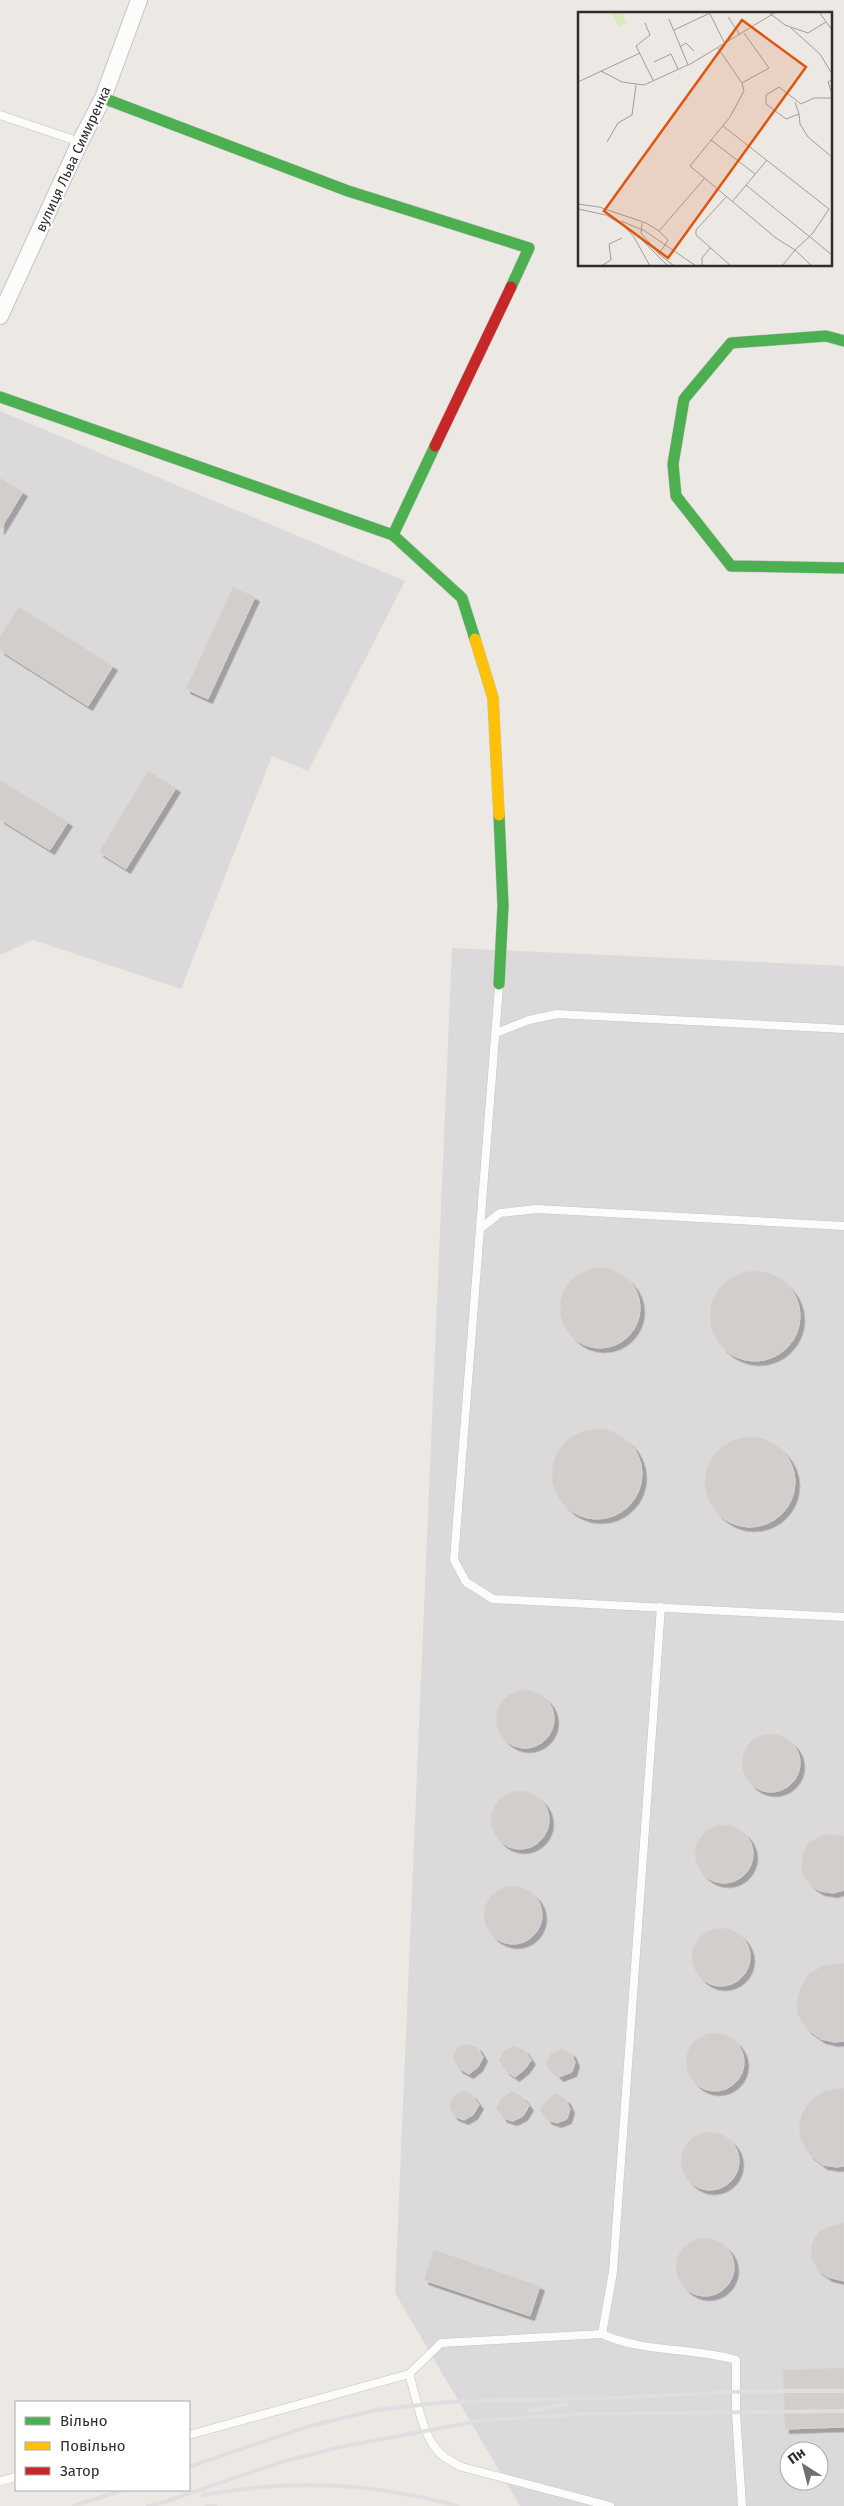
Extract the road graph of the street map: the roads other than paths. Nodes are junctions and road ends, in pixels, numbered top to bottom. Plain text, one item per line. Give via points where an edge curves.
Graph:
1 (139, 0) edge
2 (103, 98) junction
3 (0, 115) edge
4 (80, 142) junction
5 (0, 315) edge
6 (844, 341) edge
7 (0, 397) edge
8 (393, 535) junction
9 (844, 568) edge
10 (500, 984) joint
11 (844, 1029) edge
12 (496, 1033) junction
13 (844, 1226) edge
14 (481, 1228) junction
15 (662, 1607) junction
16 (844, 1617) edge
17 (602, 2334) junction
18 (409, 2374) junction
19 (190, 2435) edge
20 (15, 2477) edge
21 (0, 2481) edge
22 (610, 2506) edge
23 (742, 2506) edge

1 - 2 street, вулиця Льва Симиренка
2 - 4 street, вулиця Льва Симиренка
2 - 8 street via 348,191 529,248
3 - 4 lane
4 - 5 street, вулиця Льва Симиренка
6 - 9 street via 826,336 731,343 684,399 673,464 676,496 731,566
7 - 8 street
8 - 10 street via 462,598 493,698 503,906
10 - 12 lane
11 - 12 lane via 558,1014 529,1020
12 - 14 lane
13 - 14 lane via 537,1209 500,1213
14 - 15 lane via 454,1560 466,1582 493,1598
15 - 16 lane
15 - 17 lane via 613,2272
17 - 18 lane via 441,2343
17 - 23 lane via 620,2342 713,2353 736,2360
18 - 19 lane
18 - 22 lane via 427,2432 444,2458 462,2467
20 - 21 lane

